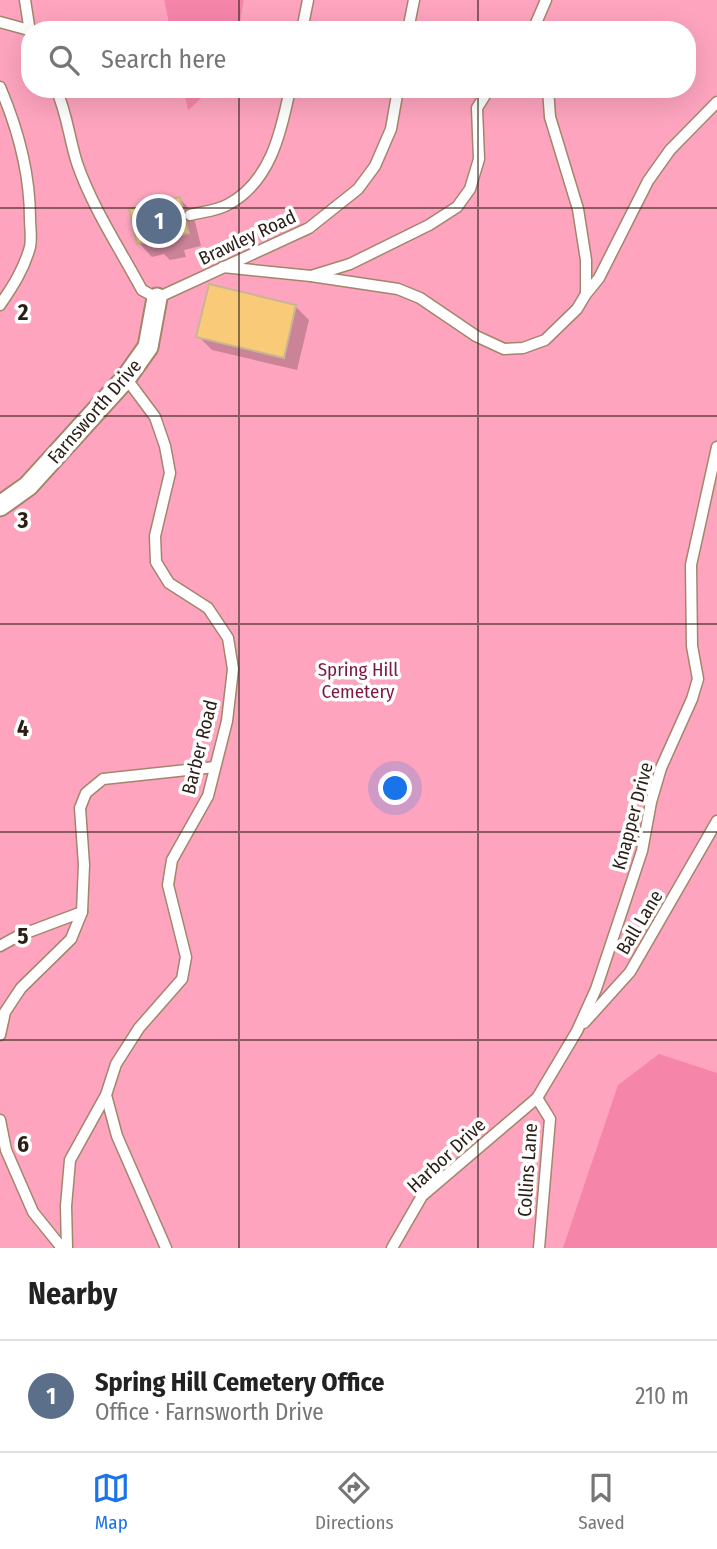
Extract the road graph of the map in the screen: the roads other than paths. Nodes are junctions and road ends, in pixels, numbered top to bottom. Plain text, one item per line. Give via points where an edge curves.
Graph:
1 (25, 0) edge
2 (308, 0) edge
3 (414, 0) edge
4 (546, 0) edge
5 (28, 21) edge
6 (304, 21) edge
7 (410, 21) edge
8 (537, 21) edge
9 (0, 22) edge
10 (21, 29) edge
11 (0, 87) edge
12 (60, 98) edge
13 (288, 98) edge
14 (396, 98) edge
15 (483, 98) edge
16 (549, 98) edge
17 (717, 102) edge
18 (190, 215) dead end
19 (222, 267) junction
20 (311, 276) junction
21 (586, 294) junction
22 (158, 298) junction
23 (0, 305) edge
24 (126, 378) junction
25 (717, 447) edge
26 (0, 506) edge
27 (215, 767) junction
28 (717, 821) edge
29 (82, 912) junction
30 (0, 946) edge
31 (577, 1031) junction
32 (0, 1035) edge
33 (106, 1095) junction
34 (537, 1098) junction
35 (0, 1120) edge
36 (65, 1248) edge
37 (166, 1248) edge
38 (392, 1248) edge
39 (539, 1248) edge

1 - 5 lane
2 - 6 lane
3 - 7 lane
4 - 8 lane
9 - 10 lane
11 - 23 lane via 24,158 30,244 19,277
12 - 22 lane via 77,162 93,200 142,290
13 - 18 lane via 269,161 255,185 226,206
14 - 19 lane, Brawley Road via 391,129 375,166 358,190 309,228
15 - 20 lane via 477,108 479,159 470,189 457,207 350,264
16 - 21 lane via 550,117 578,209
17 - 21 lane via 670,150 648,181 599,278
19 - 20 lane
19 - 22 lane, Brawley Road
20 - 21 lane via 398,289 504,349 545,340 578,309
22 - 24 street, Farnsworth Drive via 148,347
24 - 26 street, Farnsworth Drive via 29,486
24 - 27 lane, Barber Road via 155,417 170,473 155,536 156,562 169,583 208,608 228,638 233,669
25 - 31 lane, Knapper Drive via 691,565 692,646 698,678 661,768 642,851 596,989
27 - 29 lane via 103,779 86,793 80,808
27 - 33 lane, Barber Road via 208,796 172,860 168,885 186,957 182,979 139,1028 116,1064
28 - 31 lane, Ball Lane via 630,972
29 - 30 lane
29 - 32 lane via 71,939 20,988 5,1012
31 - 34 lane, Knapper Drive
33 - 36 lane, Barber Road via 70,1160
33 - 37 lane via 117,1136
34 - 38 lane, Harbor Drive via 422,1196
34 - 39 lane, Collins Lane via 550,1119
35 - 36 lane via 6,1150 33,1212

